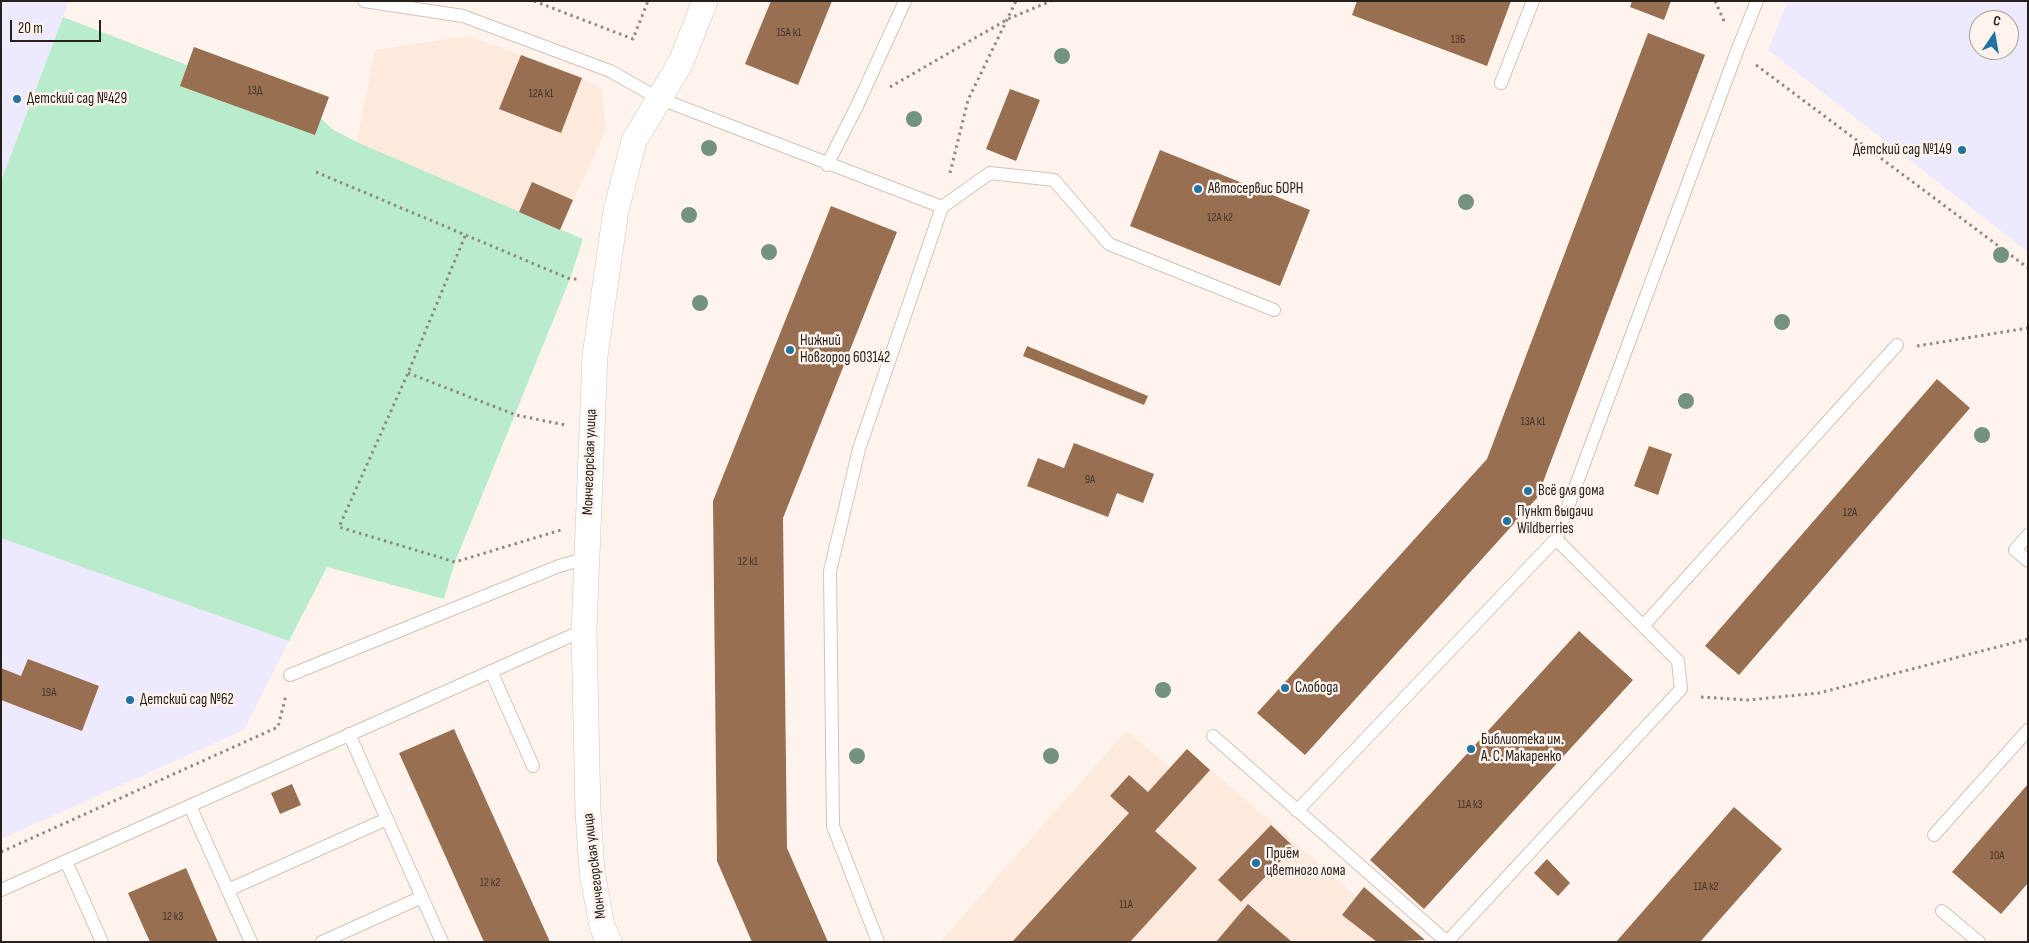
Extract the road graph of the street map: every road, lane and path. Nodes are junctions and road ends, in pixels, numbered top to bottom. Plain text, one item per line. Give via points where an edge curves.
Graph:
1 (364, 1) edge
2 (534, 1) edge
3 (648, 1) edge
4 (705, 1) edge
5 (904, 1) edge
6 (1016, 1) edge
7 (1051, 1) edge
8 (1532, 1) edge
9 (1715, 1) edge
10 (1757, 1) edge
11 (1008, 19) junction
12 (1736, 51) junction
13 (1501, 83) dead end
14 (658, 98) junction
15 (857, 106) junction
16 (827, 165) junction
17 (316, 172) dead end
18 (942, 207) junction
19 (465, 236) junction
20 (2028, 268) edge
21 (606, 282) junction
22 (1274, 310) dead end
23 (1897, 345) dead end
24 (408, 373) junction
25 (590, 430) junction
26 (588, 522) junction
27 (2028, 535) edge
28 (1556, 539) junction
29 (587, 558) junction
30 (2028, 561) edge
31 (1644, 626) junction
32 (584, 630) junction
33 (2028, 639) edge
34 (491, 672) junction
35 (290, 675) joint
36 (1675, 695) junction
37 (2028, 730) edge
38 (349, 734) junction
39 (1212, 736) dead end
40 (533, 766) dead end
41 (190, 806) junction
42 (1297, 811) junction
43 (387, 819) junction
44 (1934, 835) dead end
45 (1, 852) edge
46 (66, 861) junction
47 (1, 890) edge
48 (228, 890) junction
49 (422, 898) junction
50 (1942, 911) dead end
51 (102, 942) edge
52 (251, 942) edge
53 (322, 942) edge
54 (442, 942) edge
55 (609, 942) edge
56 (878, 942) edge
57 (1979, 942) edge

1 - 14 lane via 462,16 610,71
2 - 3 path via 633,39
4 - 14 street, Мончегорская улица via 681,62
5 - 15 lane
6 - 11 path
7 - 11 path
8 - 13 lane
9 - 12 path
10 - 12 lane
11 - 15 path
11 - 18 path via 968,100
12 - 20 path
12 - 28 lane
14 - 16 lane
14 - 21 street, Мончегорская улица via 634,141 616,210
15 - 16 lane
16 - 18 lane
17 - 19 path
18 - 22 lane via 990,173 1054,180 1109,244
18 - 56 lane via 859,449 830,571 833,826
19 - 21 path via 570,279
19 - 24 path
21 - 25 street, Мончегорская улица via 595,356
23 - 31 lane
24 - 25 path via 516,415
24 - 26 path via 339,528 455,562
25 - 26 street, Мончегорская улица
26 - 29 street, Мончегорская улица
27 - 30 lane via 2015,550
28 - 31 lane
28 - 42 lane
29 - 32 street, Мончегорская улица
29 - 35 lane via 559,566
31 - 36 lane via 1678,661 1681,689
32 - 34 lane
32 - 55 street, Мончегорская улица via 592,872 602,926
33 - 36 path via 1819,693 1748,700
34 - 38 lane
34 - 40 lane
35 - 45 path via 278,727
36 - 42 lane via 1447,942
37 - 44 lane
38 - 41 lane
38 - 43 lane
39 - 42 lane
41 - 46 lane
41 - 48 lane
43 - 48 lane
43 - 49 lane
46 - 47 lane
46 - 51 lane
48 - 52 lane
49 - 53 lane
49 - 54 lane
50 - 57 lane

